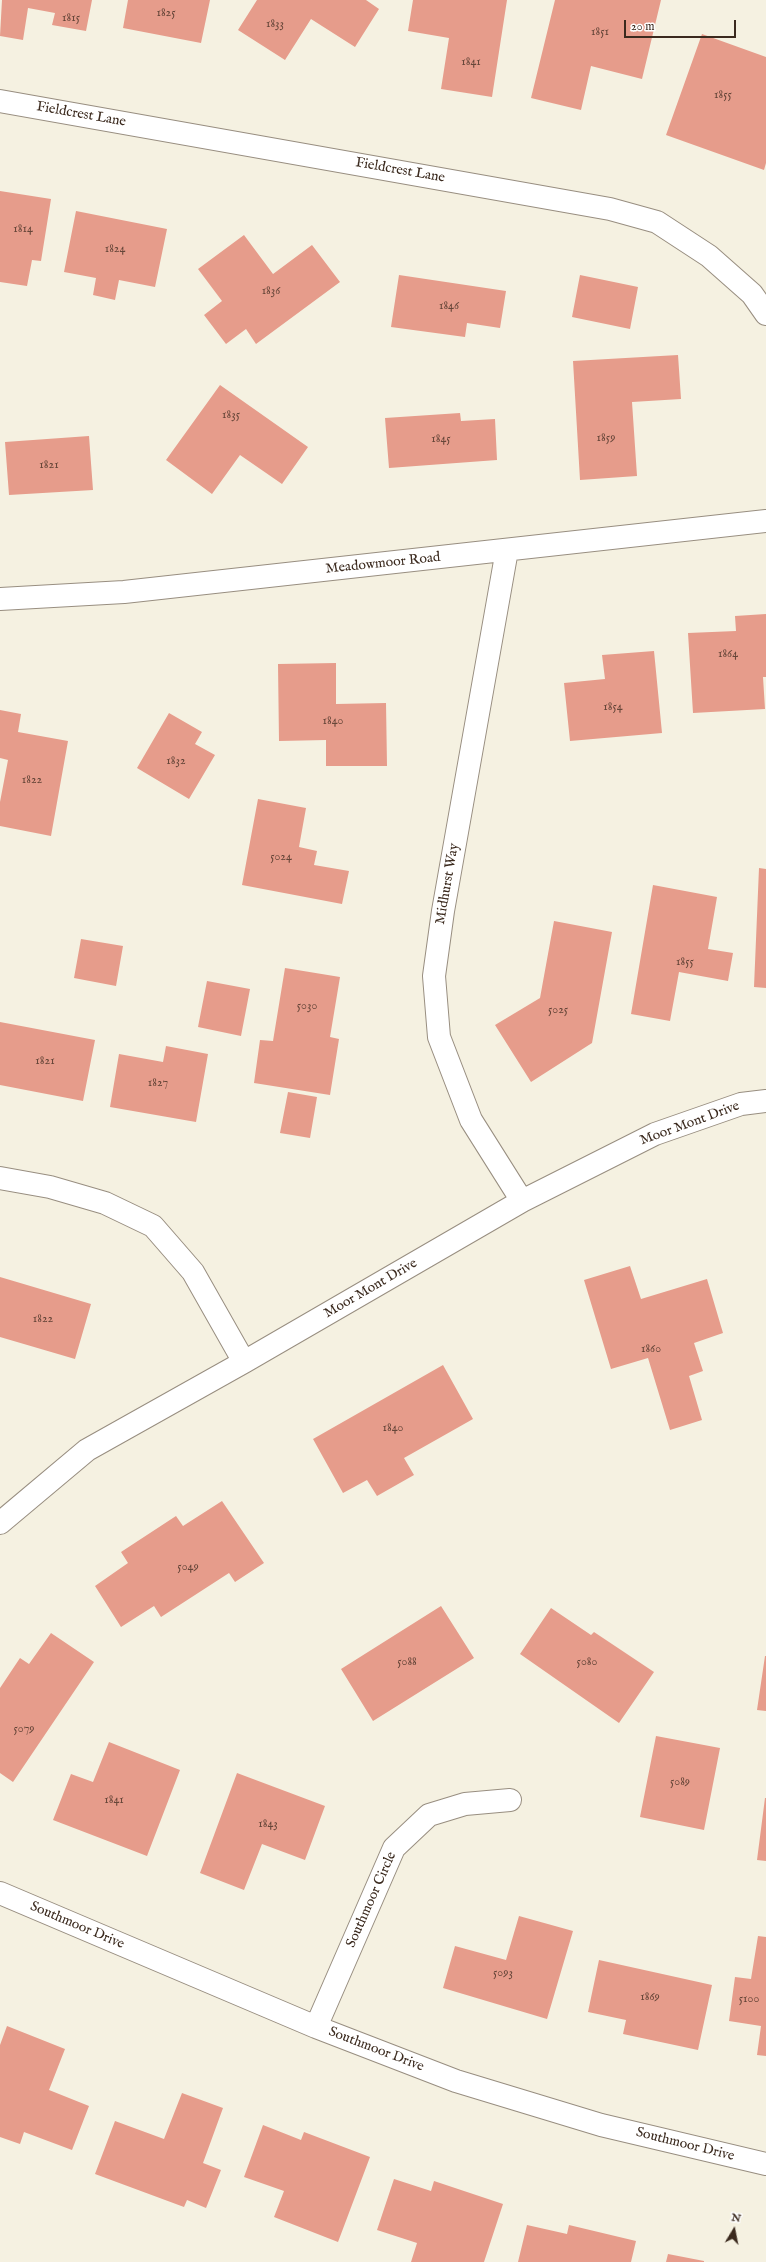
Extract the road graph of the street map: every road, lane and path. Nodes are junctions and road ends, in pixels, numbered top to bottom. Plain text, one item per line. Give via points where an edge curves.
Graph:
1 (0, 101) edge
2 (766, 314) edge
3 (766, 521) edge
4 (507, 550) junction
5 (0, 599) edge
6 (766, 1101) edge
7 (0, 1178) edge
8 (522, 1201) junction
9 (244, 1362) junction
10 (0, 1523) edge
11 (510, 1800) dead end
12 (0, 1893) edge
13 (316, 2027) junction
14 (766, 2164) edge

1 - 2 street, Fieldcrest Lane via 610,209 657,222 709,256 752,294
3 - 4 street, Meadowmoor Road
4 - 5 street, Meadowmoor Road via 124,592
4 - 8 street, Midhurst Way via 443,911 434,976 439,1037 470,1120
6 - 8 street, Moor Mont Drive via 741,1104 654,1134
7 - 9 street via 50,1187 105,1203 153,1226 193,1272
8 - 9 street, Moor Mont Drive
9 - 10 street, Moor Mont Drive via 87,1450
11 - 13 street, Southmoor Circle via 464,1804 428,1815 394,1848
12 - 13 street, Southmoor Drive
13 - 14 street, Southmoor Drive via 456,2081 601,2125

